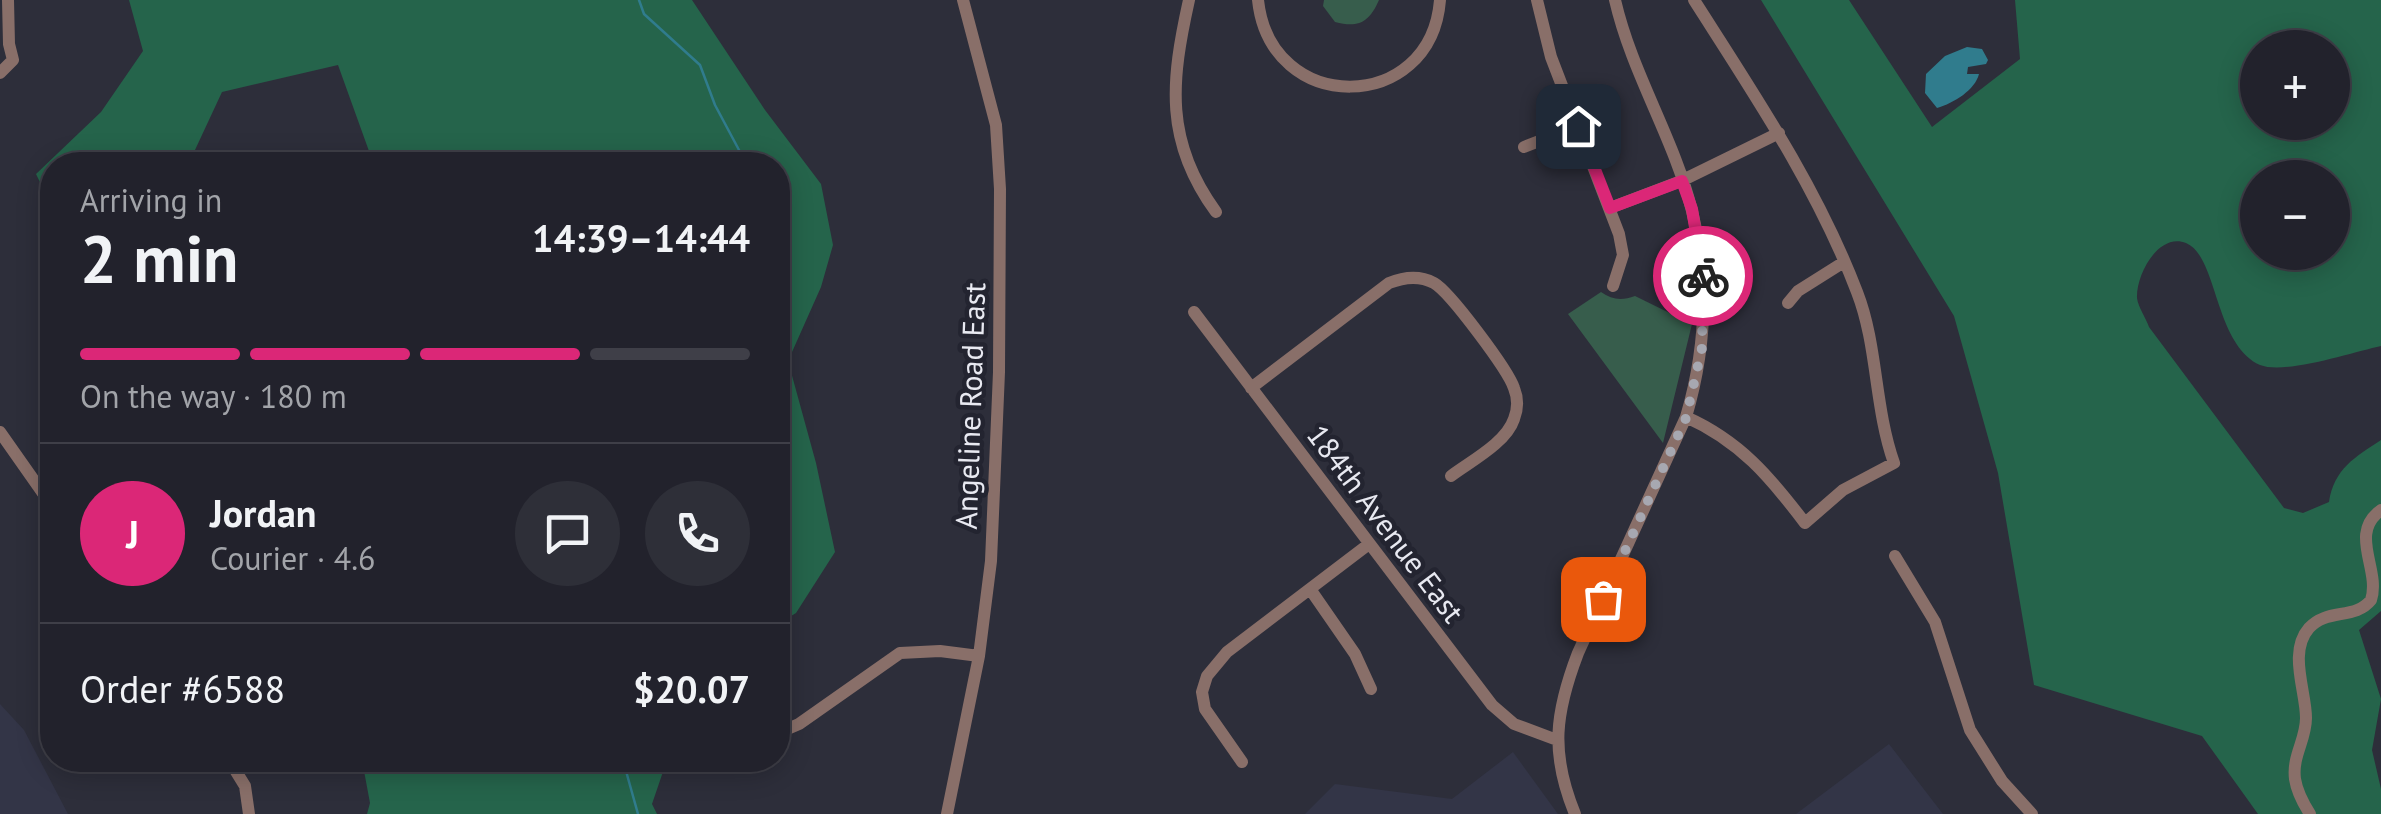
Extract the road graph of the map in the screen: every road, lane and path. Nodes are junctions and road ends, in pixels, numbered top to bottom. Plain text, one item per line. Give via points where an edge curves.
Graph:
1 (8, 0) edge
2 (963, 0) edge
3 (1189, 0) edge
4 (1258, 0) edge
5 (1440, 0) edge
6 (1538, 0) edge
7 (1615, 0) edge
8 (1694, 0) edge
9 (0, 72) edge
10 (1578, 126) junction
11 (1778, 133) junction
12 (1524, 148) dead end
13 (1682, 181) junction
14 (1610, 208) junction
15 (1216, 212) dead end
16 (1844, 262) junction
17 (1614, 286) dead end
18 (1788, 303) dead end
19 (1194, 312) dead end
20 (1251, 388) junction
21 (1686, 418) junction
22 (0, 432) edge
23 (1451, 476) dead end
24 (40, 489) edge
25 (2381, 510) edge
26 (1368, 544) junction
27 (1895, 556) dead end
28 (1310, 589) junction
29 (979, 656) junction
30 (1371, 689) dead end
31 (790, 728) edge
32 (1557, 740) junction
33 (1242, 762) dead end
34 (236, 772) edge
35 (249, 814) edge
36 (946, 814) edge
37 (1574, 814) edge
38 (2032, 814) edge
39 (2310, 814) edge

1 - 9 street via 13,60
2 - 29 street, Angeline Road East via 996,126 1000,189 992,544
3 - 15 street via 1175,72 1176,116 1188,162
4 - 5 street via 1264,29 1286,63 1319,83 1345,88 1377,83 1413,61 1433,32
6 - 10 street
7 - 13 street
8 - 11 street
10 - 12 street
10 - 14 street
11 - 13 street
11 - 16 street
13 - 14 street
13 - 21 street via 1700,248 1704,310
14 - 17 street via 1623,255
16 - 18 street
16 - 21 street via 1864,313 1878,409 1894,463 1844,490 1804,523 1752,458
19 - 20 street, 184th Avenue East
20 - 23 street via 1389,283 1430,281 1446,292 1508,376 1517,401 1504,436
20 - 26 street, 184th Avenue East
21 - 32 street via 1578,653
22 - 24 street
25 - 39 street via 2366,530 2371,600 2318,620 2301,642 2306,720 2294,777
26 - 28 street
26 - 32 street, 184th Avenue East via 1502,716
27 - 38 street via 1935,622 1970,730 2002,782
28 - 30 street via 1356,654
28 - 33 street via 1227,652 1207,676 1204,709
29 - 31 street via 900,654
29 - 36 street, Angeline Road East
32 - 37 street
34 - 35 street

